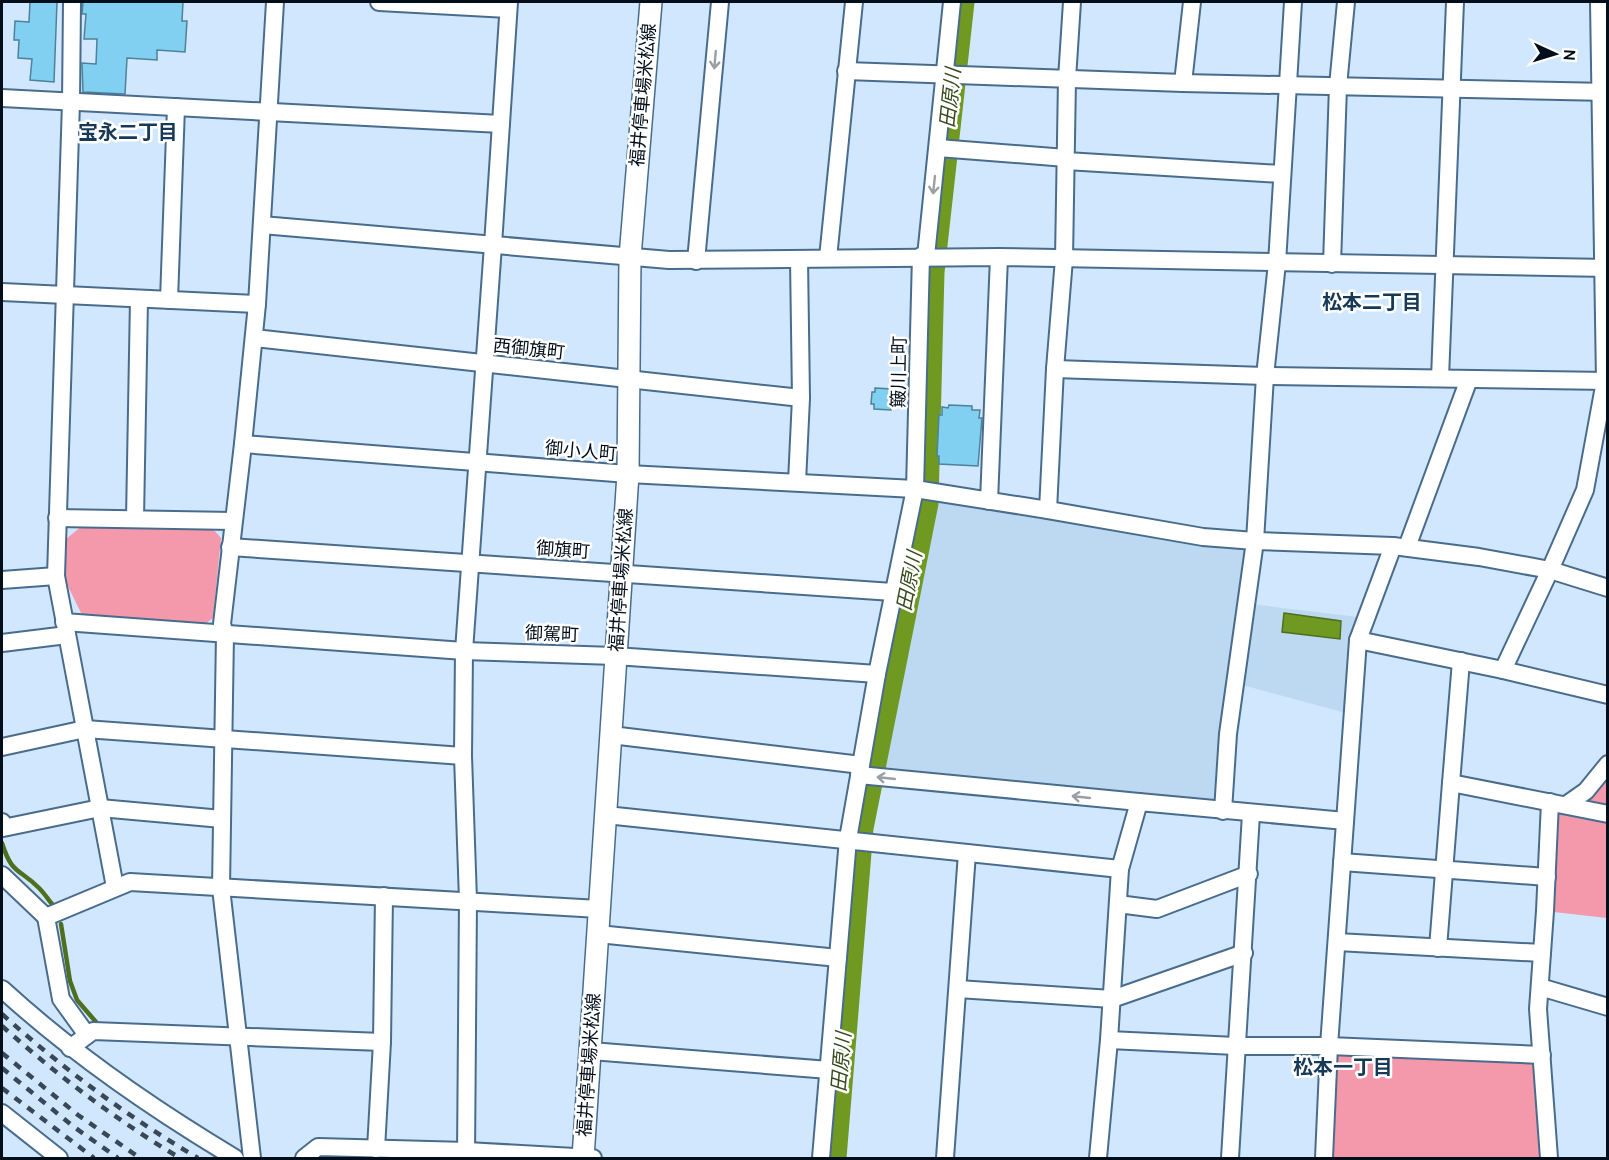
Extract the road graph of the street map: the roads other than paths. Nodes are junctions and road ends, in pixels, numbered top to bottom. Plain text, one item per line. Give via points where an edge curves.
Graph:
1 (72, 2) edge
2 (275, 2) edge
3 (379, 2) edge
4 (651, 2) edge
5 (720, 2) edge
6 (854, 2) edge
7 (952, 2) edge
8 (1072, 2) edge
9 (1192, 2) edge
10 (1293, 2) edge
11 (1346, 2) edge
12 (1455, 2) edge
13 (1599, 2) edge
14 (508, 5) edge
15 (846, 71) junction
16 (945, 74) junction
17 (1067, 79) junction
18 (1183, 83) junction
19 (1288, 85) junction
20 (1338, 86) junction
21 (1450, 88) junction
22 (1603, 92) edge
23 (2, 98) edge
24 (71, 102) junction
25 (176, 106) junction
26 (268, 111) junction
27 (501, 124) junction
28 (938, 148) junction
29 (1066, 159) junction
30 (1282, 174) junction
31 (1605, 207) edge
32 (262, 225) junction
33 (493, 245) junction
34 (923, 256) junction
35 (630, 257) junction
36 (999, 257) junction
37 (828, 258) junction
38 (799, 259) junction
39 (1064, 259) junction
40 (696, 261) junction
41 (1277, 262) junction
42 (1332, 264) junction
43 (1444, 266) junction
44 (1605, 268) edge
45 (2, 292) edge
46 (65, 295) junction
47 (139, 299) junction
48 (169, 300) junction
49 (257, 304) junction
50 (254, 338) junction
51 (484, 364) junction
52 (1055, 369) junction
53 (1265, 376) junction
54 (1440, 378) junction
55 (629, 379) junction
56 (1469, 379) junction
57 (1606, 381) edge
58 (801, 398) junction
59 (243, 444) junction
60 (476, 462) junction
61 (628, 474) junction
62 (797, 482) junction
63 (915, 489) junction
64 (989, 501) junction
65 (1047, 510) junction
66 (57, 518) junction
67 (135, 519) junction
68 (233, 521) junction
69 (1255, 541) junction
70 (1400, 546) junction
71 (230, 547) junction
72 (470, 564) junction
73 (1550, 570) junction
74 (621, 574) junction
75 (56, 576) junction
76 (2, 580) edge
77 (1608, 588) edge
78 (893, 592) junction
79 (66, 628) junction
80 (225, 634) junction
81 (1358, 640) junction
82 (2, 643) edge
83 (464, 651) junction
84 (615, 656) junction
85 (1461, 661) junction
86 (1503, 670) junction
87 (878, 674) junction
88 (1608, 695) edge
89 (85, 729) junction
90 (611, 735) junction
91 (224, 739) junction
92 (2, 747) edge
93 (463, 756) junction
94 (1608, 765) edge
95 (860, 770) junction
96 (1451, 783) junction
97 (1139, 802) junction
98 (1558, 803) junction
99 (100, 808) junction
100 (1223, 811) junction
101 (1251, 814) junction
102 (1608, 814) edge
103 (606, 815) junction
104 (222, 819) junction
105 (1345, 821) junction
106 (2, 822) edge
107 (848, 839) junction
108 (967, 853) junction
109 (1342, 862) junction
110 (1120, 869) junction
111 (1443, 869) junction
112 (1249, 874) junction
113 (2, 875) edge
114 (1547, 877) junction
115 (115, 887) junction
116 (221, 888) junction
117 (384, 896) junction
118 (468, 900) junction
119 (1118, 904) junction
120 (599, 909) junction
121 (46, 917) junction
122 (598, 934) junction
123 (1337, 942) junction
124 (1438, 948) junction
125 (1244, 953) junction
126 (1542, 953) junction
127 (838, 958) junction
128 (1540, 987) junction
129 (2, 989) edge
130 (958, 989) junction
131 (1112, 999) junction
132 (1608, 1007) edge
133 (87, 1035) junction
134 (239, 1038) junction
135 (1109, 1040) junction
136 (382, 1042) junction
137 (1236, 1046) junction
138 (1329, 1046) junction
139 (70, 1048) junction
140 (591, 1051) junction
141 (1542, 1054) junction
142 (829, 1070) junction
143 (2, 1113) edge
144 (376, 1149) junction
145 (466, 1155) edge
146 (60, 1158) edge
147 (235, 1158) edge
148 (252, 1158) edge
149 (304, 1158) edge
150 (586, 1158) edge
151 (821, 1158) edge
152 (945, 1158) edge
153 (1098, 1158) edge
154 (1230, 1158) edge
155 (1324, 1158) edge
156 (1549, 1158) edge

1 - 24 street
2 - 26 street
3 - 14 street
4 - 35 main road, 福井停車場米松線
5 -> 40 street
6 - 15 street
7 - 16 street, 簸川上町
8 - 17 street
9 - 18 street
10 - 19 street
11 - 20 street
12 - 21 street
13 - 22 street
14 - 27 street
15 - 16 street
15 - 37 street
16 - 17 street
16 - 28 street, 簸川上町
17 - 18 street
17 - 29 street
18 - 19 street
19 - 20 street
19 - 30 street
20 - 21 street
20 - 42 street
21 - 22 street
21 - 43 street
22 - 31 street
23 - 24 street
24 - 25 street
24 - 46 street
25 - 26 street
25 - 48 street
26 - 27 street
26 - 32 street
27 - 33 street
28 - 29 street
28 -> 34 street, 簸川上町
29 - 30 street
29 - 39 street
30 - 41 street
31 - 44 street
32 - 33 street
32 - 49 street
33 - 35 street
33 - 51 street
34 - 36 street
34 - 37 street
34 - 63 street, 簸川上町
35 - 40 street
35 - 55 main road, 福井停車場米松線
36 - 39 street
36 - 64 street
37 - 38 street
38 - 40 street
38 - 58 street
39 - 41 street
39 - 52 street
41 - 42 street
41 - 53 street
42 - 43 street
43 - 44 street
43 - 54 street
44 - 57 street
45 - 46 street
46 - 47 street
46 - 66 street
47 - 48 street
47 - 67 street
48 - 49 street
49 - 50 street
50 - 51 street, 西御旗町
50 - 59 street
51 - 55 street, 西御旗町
51 - 60 street
52 - 53 street
52 - 65 street
53 - 54 street
53 - 69 street
54 - 56 street
55 - 58 street, 西御旗町
55 - 61 main road, 福井停車場米松線
56 - 57 street
56 - 70 street
57 - 73 street via 1585,490
58 - 62 street
59 - 60 street, 御小人町
59 - 68 street
60 - 61 street, 御小人町
60 - 72 street
61 - 62 street, 御小人町
61 - 74 main road, 福井停車場米松線
62 - 63 street, 御小人町
63 - 64 street, 御小人町
63 - 78 street, 簸川上町
64 - 65 street, 御小人町
65 - 69 street, 御小人町 via 1203,537
66 - 67 street
66 - 75 street
67 - 68 street
68 - 71 street
69 - 70 street, 御小人町
69 - 100 street via 1228,734
70 - 73 street, 御小人町
70 - 81 street
71 - 72 street, 御旗町
71 - 80 street via 222,624
72 - 74 street, 御旗町
72 - 83 street
73 - 77 street, 御小人町
73 - 86 street
74 - 78 street, 御旗町
74 - 84 main road, 福井停車場米松線
75 - 76 street
75 - 79 street
78 - 87 street, 簸川上町
79 - 80 street, 御駕町
79 - 82 street, 御駕町
79 - 89 street
80 - 83 street, 御駕町
80 - 91 street
81 - 85 street
81 - 105 street
83 - 84 street, 御駕町
83 - 93 street
84 - 87 street, 御駕町
84 - 90 main road, 福井停車場米松線
85 - 86 street
85 - 96 street
86 - 88 street
87 - 95 street, 簸川上町
89 - 91 street
89 - 92 street
89 - 99 street
90 - 95 street
90 - 103 main road, 福井停車場米松線
91 - 93 street
91 - 104 street
93 - 118 street
94 - 98 street via 1586,791
97 -> 95 street
95 - 107 street, 簸川上町
96 - 98 street
96 - 111 street
97 - 100 street
97 - 110 street
98 - 102 street
98 - 114 street
99 - 104 street
99 - 106 street via 3,828
99 - 115 street
100 - 101 street
101 - 105 street
101 - 112 street
103 - 107 street
103 - 120 main road, 福井停車場米松線
104 - 116 street
105 - 109 street
107 - 108 street
107 - 127 street, 簸川上町
108 - 110 street
108 - 130 street
109 - 111 street
109 - 123 street
110 - 119 street
111 - 114 street
111 - 124 street
112 - 119 street via 1157,909
112 - 125 street
113 - 121 street
114 - 126 street
115 - 116 street via 130,882
115 - 121 street
116 - 117 street
116 - 134 street
117 - 118 street
117 - 136 street
118 - 120 street
118 - 145 street
119 - 131 street
120 - 122 main road, 福井停車場米松線
121 - 133 street via 61,999
122 - 127 street
122 - 140 main road, 福井停車場米松線
123 - 124 street
123 - 138 street
124 - 126 street
125 - 131 street
125 - 137 street
126 - 128 street
127 - 142 street, 簸川上町
128 - 132 street
128 - 141 street
129 - 139 street
130 - 131 street
130 - 152 street
131 - 135 street
133 - 134 street via 93,1032
133 - 139 street
134 - 136 street
134 - 148 street
135 - 137 street
135 - 153 street
136 - 144 street
137 - 138 street
137 - 154 street
138 - 141 street
138 - 155 street
139 - 147 street via 192,1133
140 - 142 street
140 - 150 main road, 福井停車場米松線
141 - 156 street
142 - 151 street, 簸川上町
143 - 146 street
144 - 145 street
144 - 149 street via 318,1147
145 - 150 street

